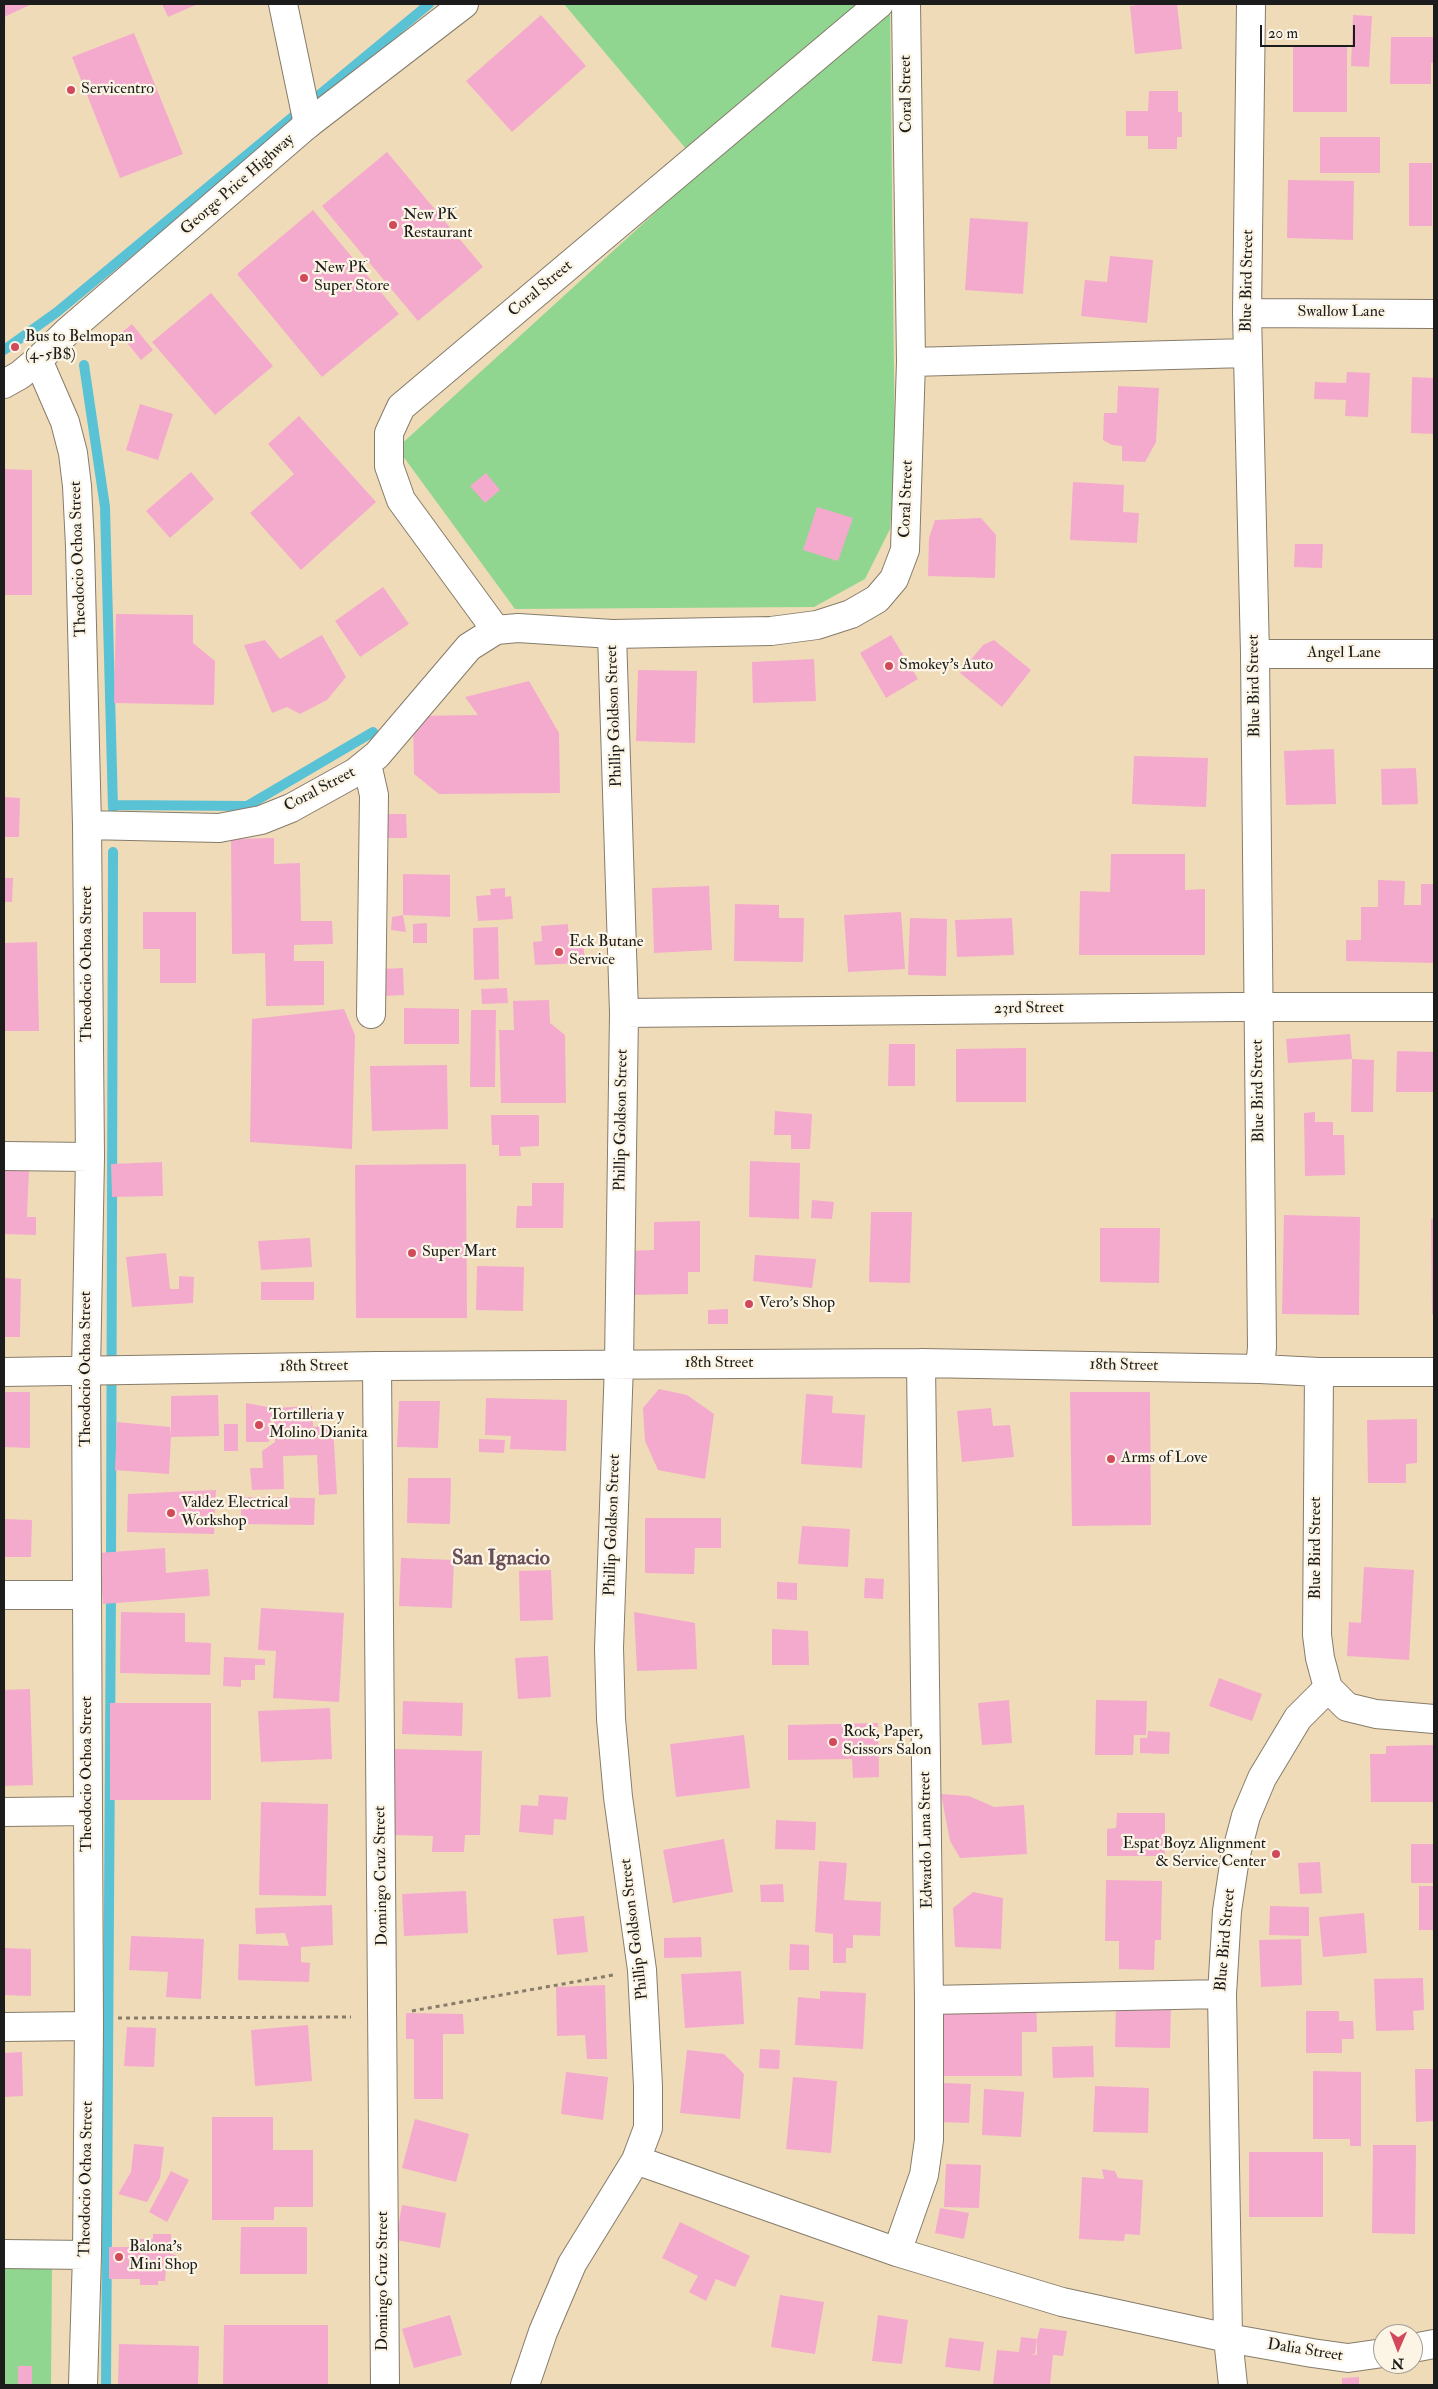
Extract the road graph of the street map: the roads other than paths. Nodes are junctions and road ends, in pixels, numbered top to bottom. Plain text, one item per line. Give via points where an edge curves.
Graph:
1 (283, 4) edge
2 (464, 4) edge
3 (879, 4) edge
4 (906, 4) edge
5 (1251, 4) edge
6 (308, 124) junction
7 (1247, 313) junction
8 (1434, 314) edge
9 (1247, 353) junction
10 (911, 362) junction
11 (20, 373) edge
12 (4, 398) edge
13 (496, 630) junction
14 (612, 634) junction
15 (1254, 654) junction
16 (1434, 654) edge
17 (367, 764) junction
18 (87, 825) junction
19 (1258, 1006) junction
20 (1434, 1007) edge
21 (624, 1013) junction
22 (372, 1014) dead end
23 (4, 1156) edge
24 (90, 1157) junction
25 (921, 1363) junction
26 (619, 1364) junction
27 (377, 1366) junction
28 (1260, 1369) junction
29 (4, 1372) edge
30 (86, 1372) junction
31 (1319, 1372) junction
32 (1434, 1372) edge
33 (4, 1595) edge
34 (86, 1595) junction
35 (1328, 1688) junction
36 (1434, 1719) edge
37 (88, 1811) junction
38 (4, 1812) edge
39 (1222, 1994) junction
40 (929, 2000) junction
41 (89, 2026) junction
42 (4, 2027) edge
43 (636, 2160) junction
44 (896, 2252) junction
45 (4, 2254) edge
46 (87, 2254) junction
47 (1228, 2338) junction
48 (1373, 2355) edge
49 (83, 2385) edge
50 (385, 2385) edge
51 (525, 2385) edge
52 (1233, 2385) edge

1 - 6 main road
2 - 6 main road, George Price Highway
3 - 13 main road, Coral Street via 401,406 389,433 389,466 401,500
4 - 10 main road, Coral Street
5 - 7 main road, Blue Bird Street
6 - 11 main road, George Price Highway
7 - 8 main road, Swallow Lane
7 - 9 main road, Blue Bird Street
9 - 10 main road
9 - 15 main road, Blue Bird Street
10 - 14 main road, Coral Street via 905,550 894,579 877,599 851,614 817,625 771,631
11 - 12 main road, George Price Highway
11 - 18 main road, Theodocio Ochoa Street via 65,422 73,453 80,546
13 - 14 main road, Coral Street via 518,628
13 - 17 main road, Coral Street via 469,647
14 - 21 main road, Phillip Goldson Street
15 - 16 main road, Angel Lane
15 - 19 main road, Blue Bird Street
17 - 18 main road, Coral Street via 291,808 261,820 219,828
17 - 22 main road via 374,795
18 - 24 main road, Theodocio Ochoa Street
19 - 20 main road, 23rd Street
19 - 21 main road, 23rd Street
19 - 28 main road, Blue Bird Street
21 - 26 main road, Phillip Goldson Street
23 - 24 main road
24 - 30 main road, Theodocio Ochoa Street
25 - 26 main road, 18th Street
25 - 28 main road, 18th Street
25 - 40 main road, Edwardo Luna Street
26 - 27 main road, 18th Street
26 - 43 main road, Phillip Goldson Street via 609,1648 614,1748 642,1970 648,2128
27 - 30 main road, 18th Street
27 - 50 main road, Domingo Cruz Street
28 - 31 main road, 18th Street
29 - 30 main road, 18th Street
30 - 34 main road, Theodocio Ochoa Street
31 - 32 main road, 18th Street
31 - 35 main road, Blue Bird Street via 1316,1635
33 - 34 main road
34 - 37 main road, Theodocio Ochoa Street
35 - 36 main road via 1347,1707 1376,1714
35 - 39 main road, Blue Bird Street via 1298,1718 1279,1747 1246,1816 1234,1858 1226,1911
37 - 38 main road
37 - 41 main road, Theodocio Ochoa Street
39 - 40 main road
39 - 47 main road, Blue Bird Street
40 - 44 main road, Edwardo Luna Street via 928,2149 924,2175
41 - 42 main road
41 - 46 main road, Theodocio Ochoa Street
43 - 44 main road, Dalia Street
43 - 51 main road, Phillip Goldson Street via 572,2264
44 - 47 main road, Dalia Street via 1062,2302
45 - 46 main road
46 - 49 main road, Theodocio Ochoa Street
47 - 48 main road, Dalia Street via 1348,2358
47 - 52 main road, Blue Bird Street

